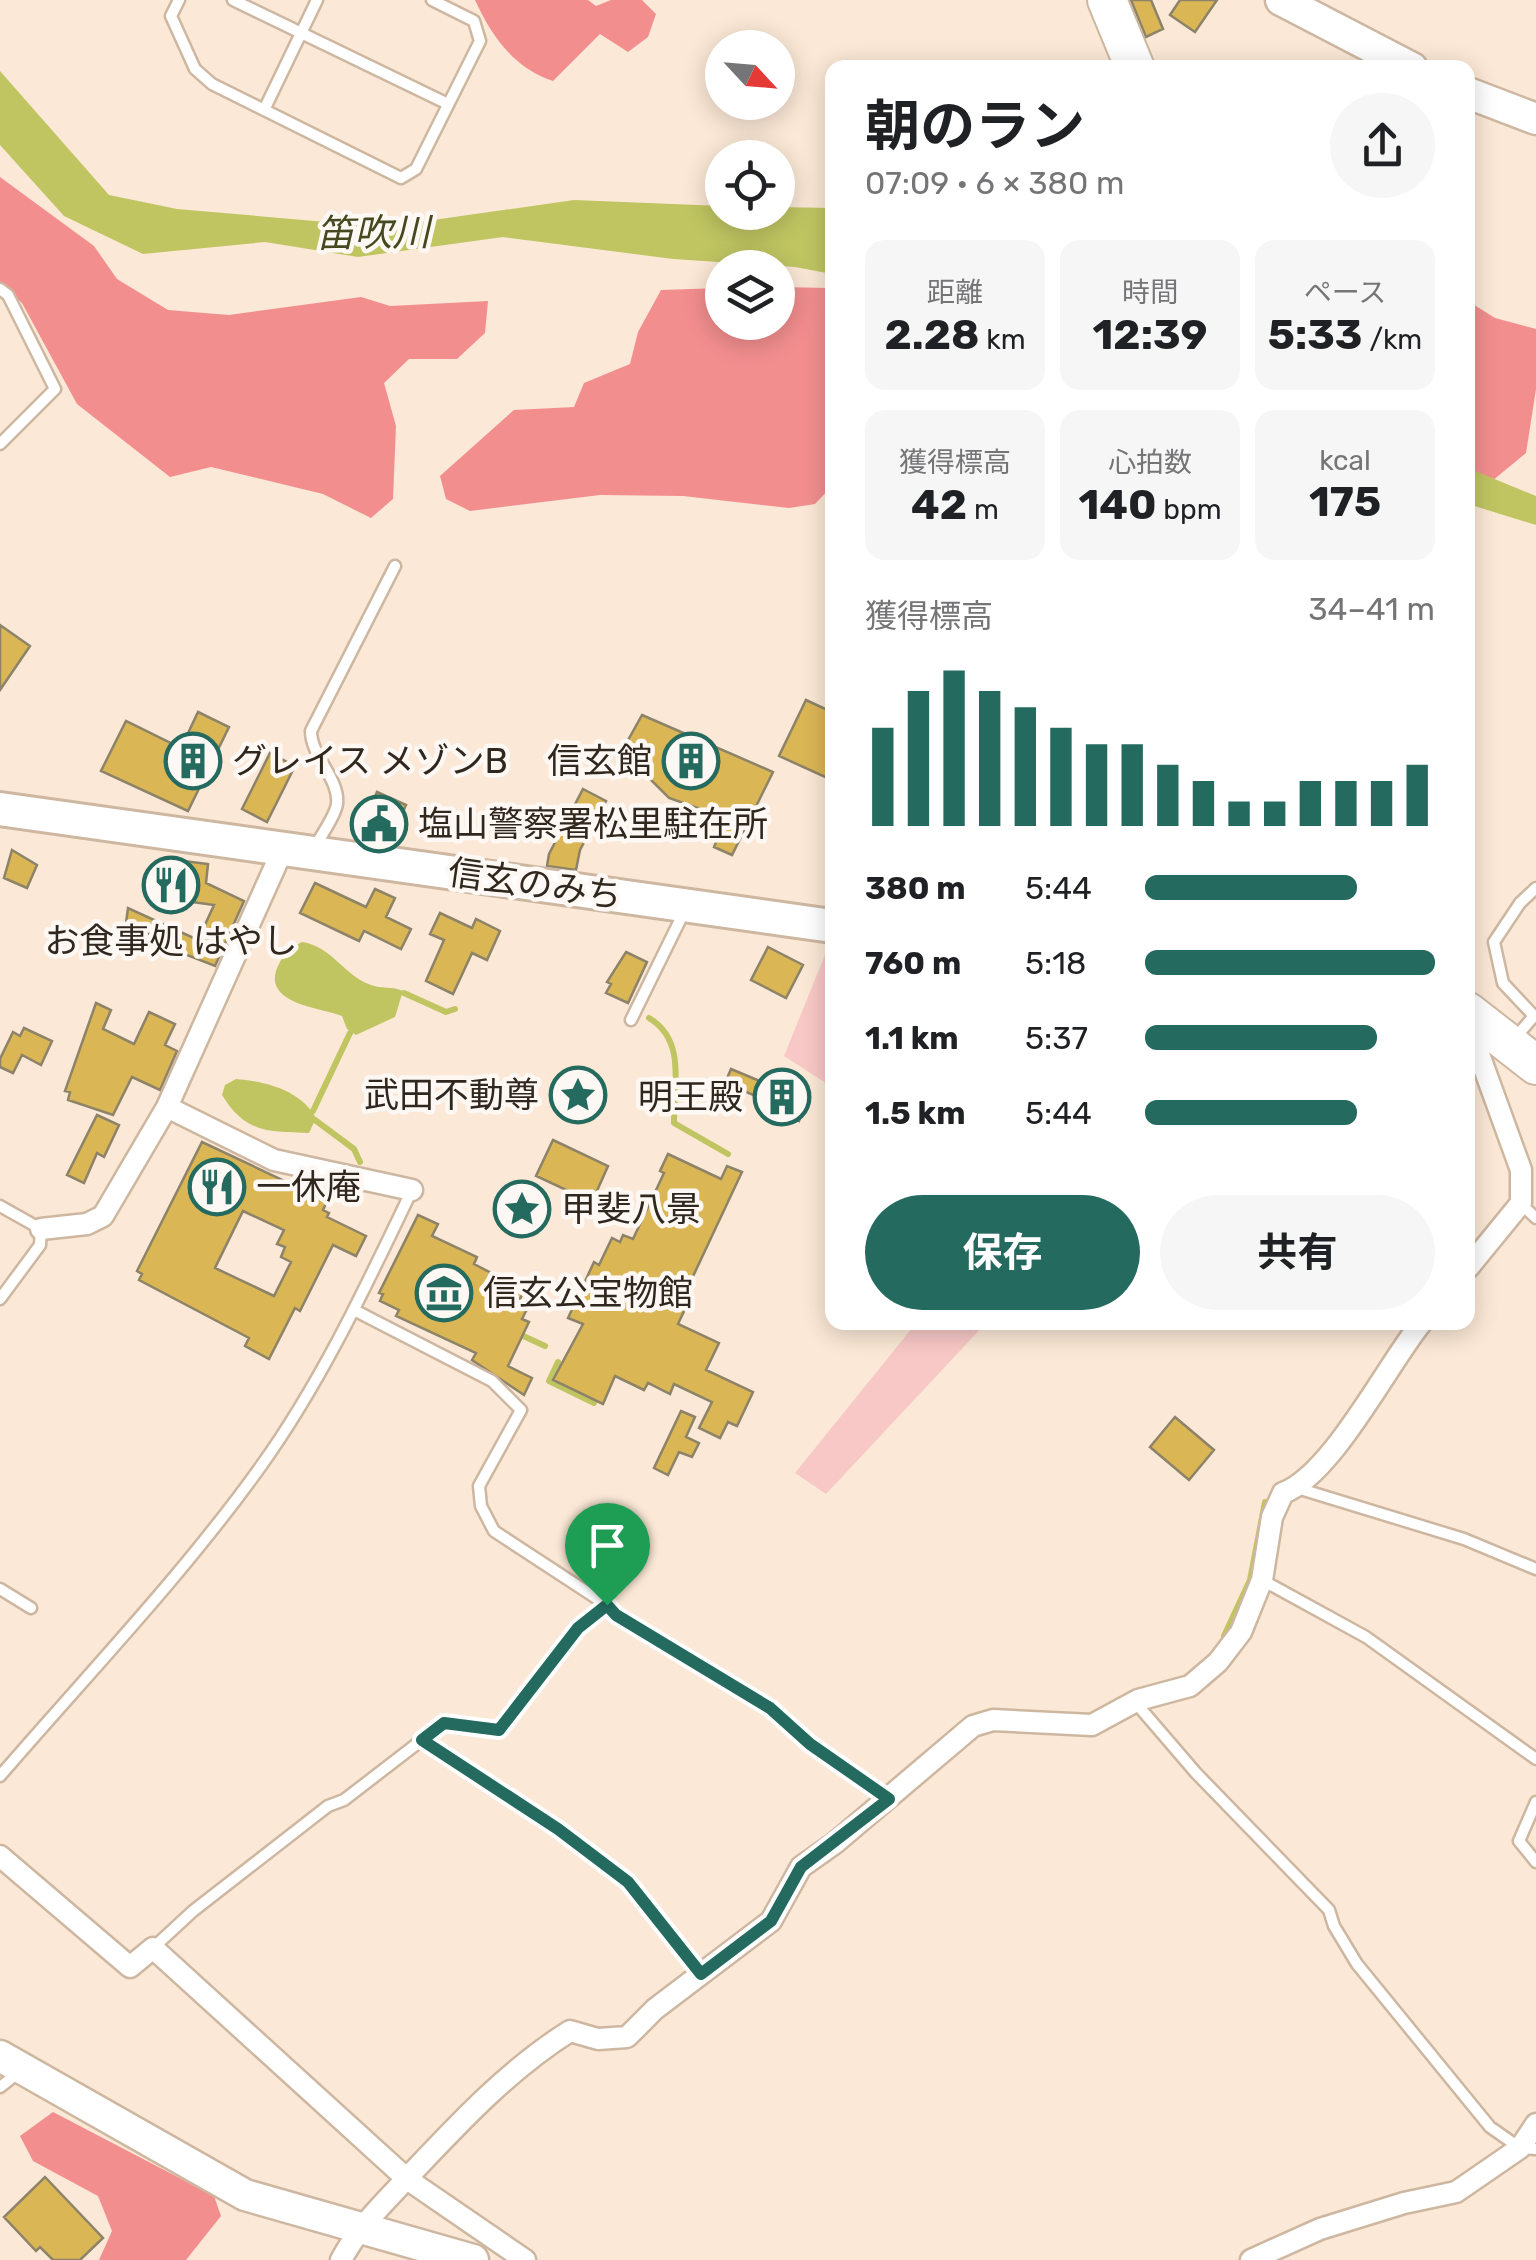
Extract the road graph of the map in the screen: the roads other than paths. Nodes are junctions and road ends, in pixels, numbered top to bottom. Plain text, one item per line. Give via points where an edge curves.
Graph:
1 (179, 0) edge
2 (234, 0) edge
3 (318, 0) edge
4 (432, 0) edge
5 (1106, 0) edge
6 (1281, 0) edge
7 (448, 5) edge
8 (302, 33) junction
9 (1132, 60) edge
10 (1397, 60) edge
11 (1475, 95) edge
12 (448, 104) junction
13 (264, 110) junction
14 (1536, 119) edge
15 (0, 289) edge
16 (0, 444) edge
17 (394, 566) dead end
18 (0, 809) edge
19 (298, 851) junction
20 (1536, 888) edge
21 (687, 906) junction
22 (825, 925) edge
23 (1475, 1018) edge
24 (631, 1020) dead end
25 (1475, 1043) edge
26 (1522, 1056) edge
27 (167, 1107) junction
28 (412, 1190) joint
29 (0, 1206) edge
30 (1528, 1210) edge
31 (41, 1228) junction
32 (1475, 1261) edge
33 (0, 1299) edge
34 (354, 1310) junction
35 (1417, 1330) edge
36 (1296, 1488) junction
37 (1536, 1569) edge
38 (1262, 1580) junction
39 (0, 1589) edge
40 (607, 1605) junction
41 (31, 1608) dead end
42 (1134, 1702) junction
43 (422, 1740) junction
44 (1536, 1759) edge
45 (0, 1776) edge
46 (889, 1799) junction
47 (1536, 1802) edge
48 (0, 1856) edge
49 (1536, 1862) edge
50 (153, 1948) junction
51 (701, 1974) junction
52 (7, 2071) edge
53 (1536, 2124) edge
54 (1528, 2149) edge
55 (407, 2179) junction
56 (357, 2229) junction
57 (341, 2260) edge
58 (473, 2260) edge
59 (525, 2260) edge
60 (1250, 2260) edge

1 - 13 lane via 171,16 195,69
2 - 8 lane
3 - 8 lane
4 - 7 lane
5 - 9 highway
6 - 10 main road
7 - 12 lane via 474,21 480,41
8 - 12 lane
8 - 13 lane
11 - 14 main road
12 - 13 lane via 416,169 401,178
15 - 16 lane via 55,389
17 - 19 lane via 311,730 311,747 337,805
18 - 19 main road, 信玄のみち
19 - 21 main road, 信玄のみち
19 - 27 street
20 - 26 lane via 1494,942 1503,984 1534,1016
21 - 22 main road, 信玄のみち
21 - 24 lane
23 - 26 highway
25 - 30 street via 1521,1170
27 - 28 street via 274,1160
27 - 31 street via 103,1216
28 - 34 lane
29 - 31 lane
30 - 32 street
31 - 33 lane via 40,1245
34 - 40 lane via 492,1382 521,1410 478,1486 481,1506 494,1531
34 - 45 lane via 262,1464
35 - 36 street via 1346,1434
36 - 37 lane via 1464,1538
36 - 38 street via 1283,1493 1272,1517
38 - 42 street via 1241,1632 1218,1662 1190,1686
38 - 44 lane via 1366,1636
39 - 41 lane
40 - 43 lane via 578,1628 499,1730 444,1723
40 - 46 lane via 770,1708
42 - 46 street via 1092,1724 993,1720 974,1726
42 - 54 lane via 1329,1910 1369,1979 1490,2127
43 - 50 lane via 312,1818
43 - 51 lane via 628,1882
46 - 51 street via 801,1867 771,1921
47 - 49 lane via 1519,1841
48 - 50 street via 130,1967
50 - 55 street
51 - 55 street via 627,2037 598,2039 570,2031 544,2048 469,2111
52 - 56 main road via 246,2194
53 - 54 street
54 - 60 street via 1456,2192 1320,2229
55 - 56 street
55 - 59 street
56 - 57 street
56 - 58 main road

